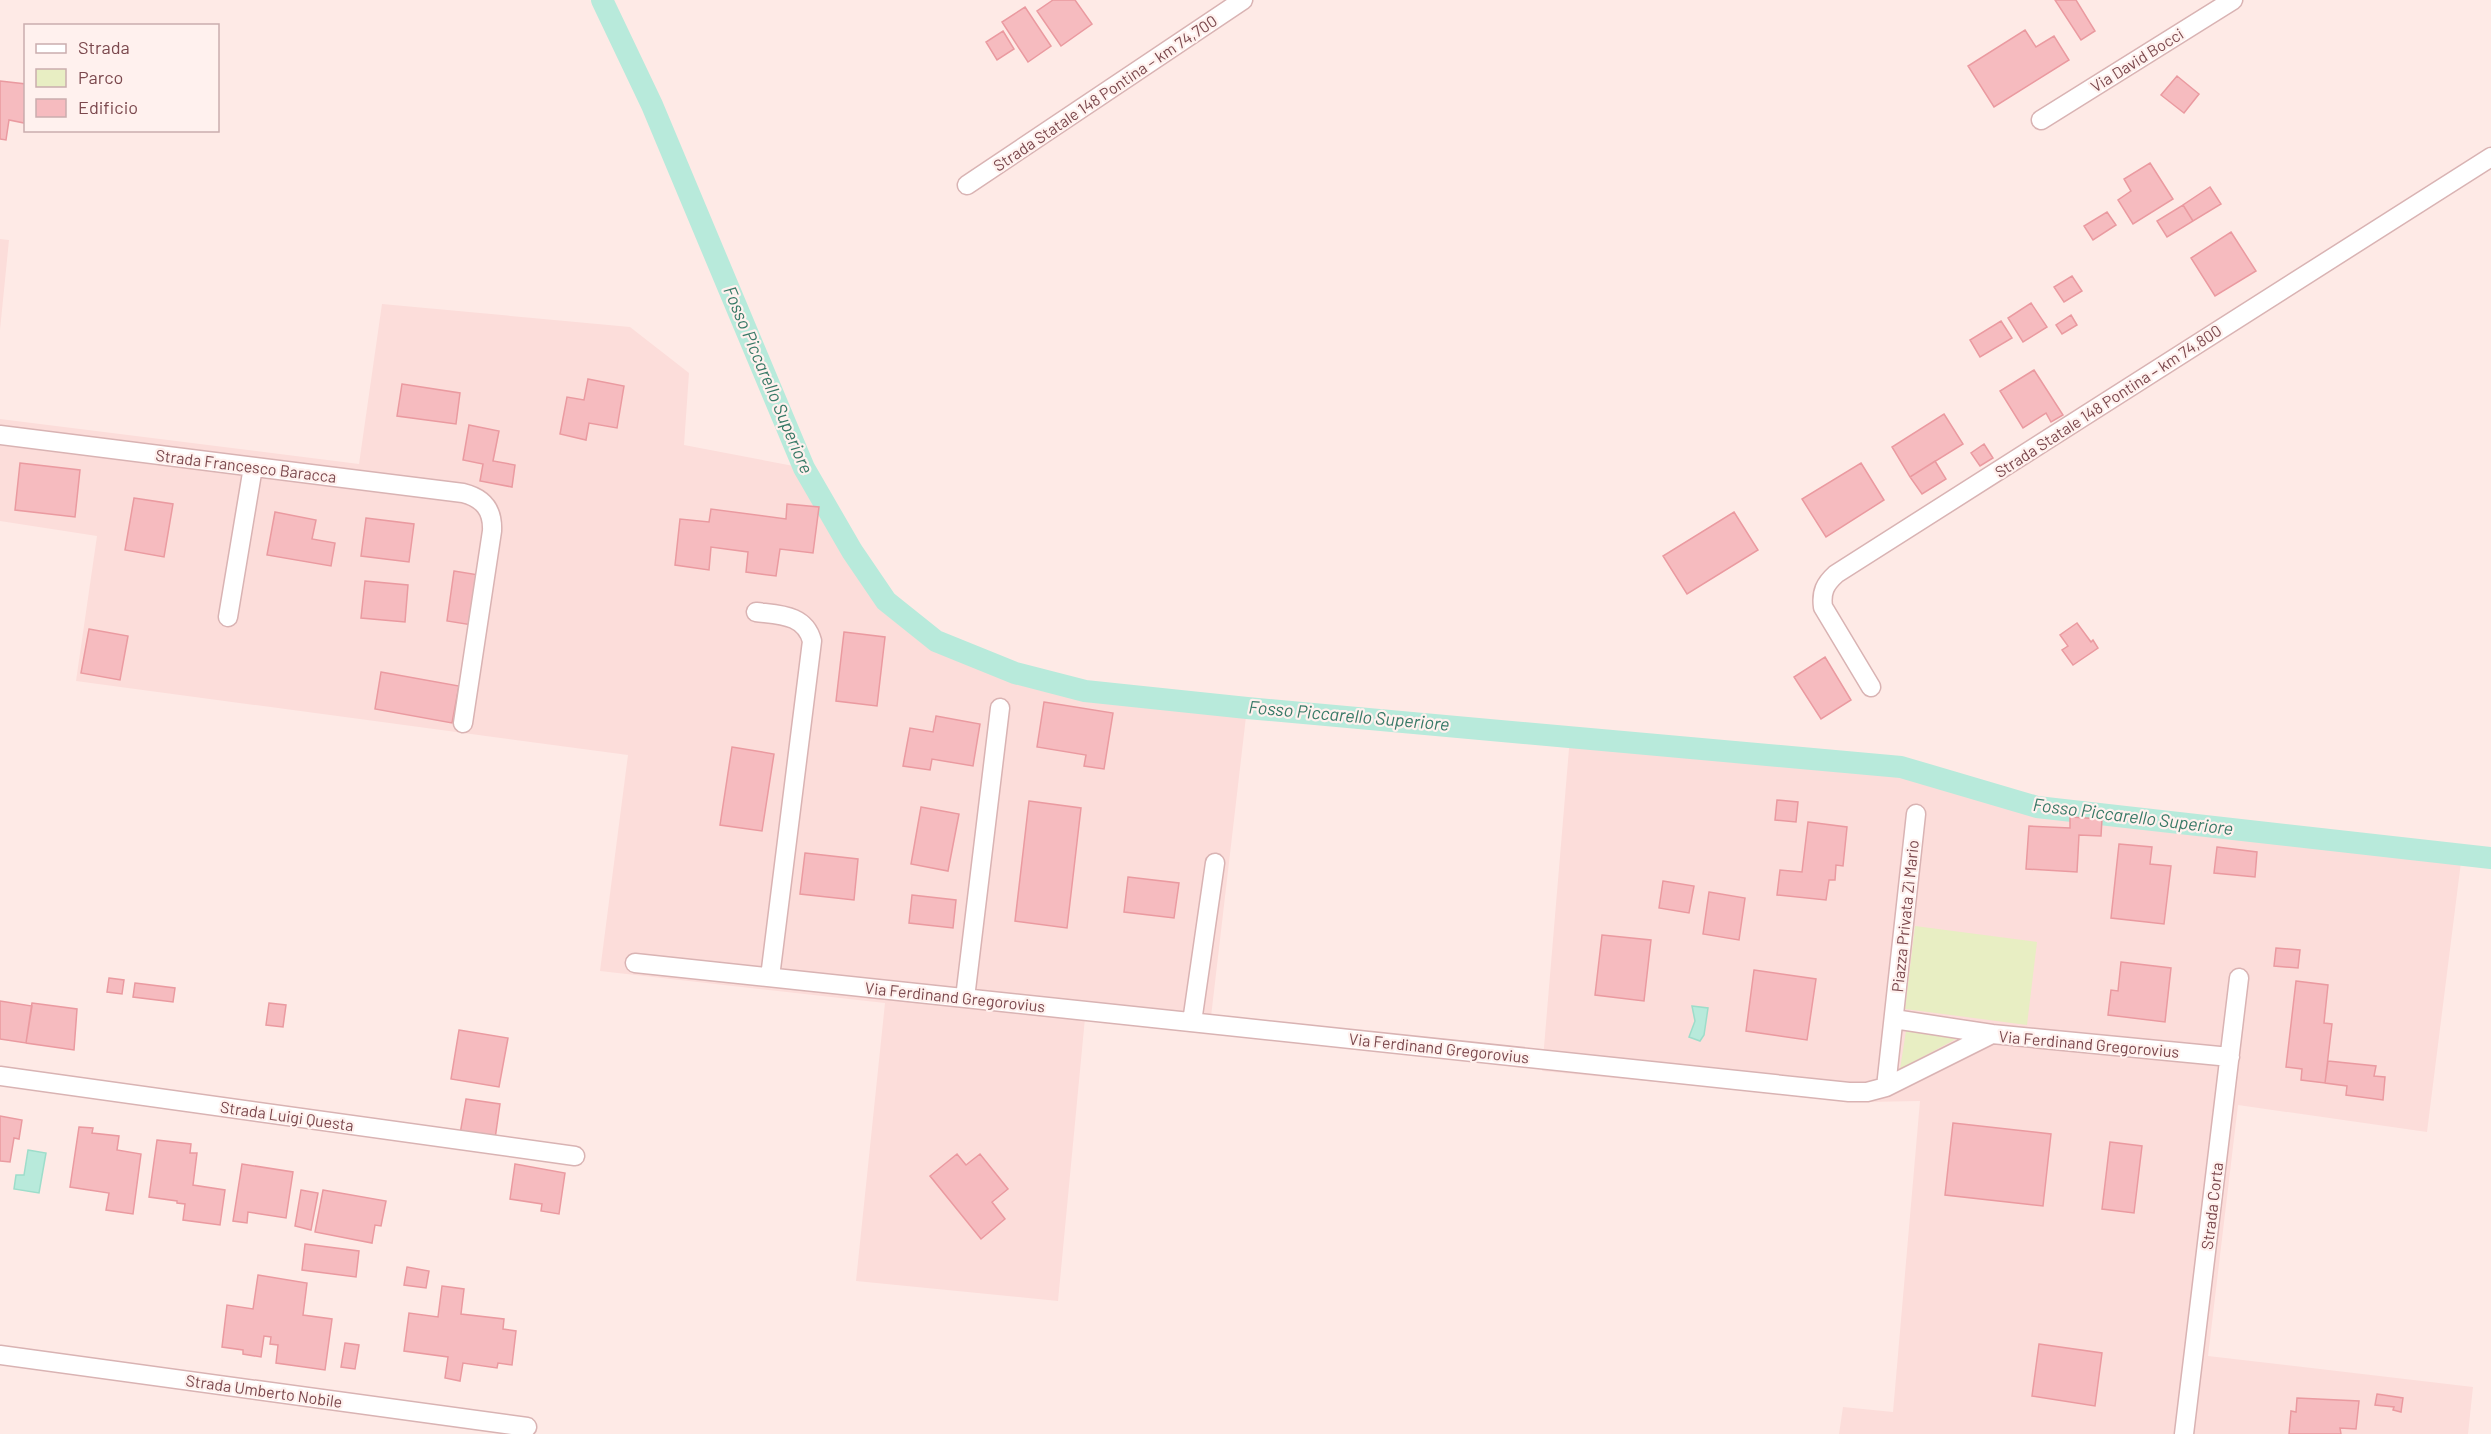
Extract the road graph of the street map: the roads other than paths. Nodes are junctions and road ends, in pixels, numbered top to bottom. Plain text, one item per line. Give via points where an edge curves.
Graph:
1 (1243, 0) edge
2 (2233, 0) edge
3 (2041, 120) dead end
4 (2491, 157) edge
5 (967, 185) dead end
6 (0, 435) edge
7 (253, 467) junction
8 (756, 612) dead end
9 (228, 617) dead end
10 (1871, 687) dead end
11 (1000, 708) dead end
12 (463, 723) dead end
13 (1916, 814) dead end
14 (1215, 863) dead end
15 (635, 963) dead end
16 (770, 977) junction
17 (2239, 978) dead end
18 (965, 998) junction
19 (1894, 1019) junction
20 (1192, 1022) junction
21 (1992, 1034) junction
22 (2230, 1057) junction
23 (0, 1076) edge
24 (1886, 1088) junction
25 (575, 1156) dead end
26 (0, 1355) edge
27 (527, 1427) dead end
28 (2184, 1434) edge

1 - 5 street, Strada Statale 148 Pontina – km 74,700
2 - 3 street, Via David Bocci
4 - 10 street, Strada Statale 148 Pontina – km 74,800 via 1836,574 1822,593 1823,607
6 - 7 street, Strada Francesco Baracca
7 - 9 street
7 - 12 street, Strada Francesco Baracca via 463,493 488,508 492,531
8 - 16 street via 795,618 807,628 812,641
11 - 18 street
13 - 19 street, Piazza Privata Zì Mario
14 - 20 street
15 - 16 street, Via Ferdinand Gregorovius
16 - 18 street, Via Ferdinand Gregorovius
17 - 22 street, Strada Corta
18 - 20 street, Via Ferdinand Gregorovius
19 - 21 street
19 - 24 street, Piazza Privata Zì Mario
20 - 24 street, Via Ferdinand Gregorovius via 1850,1092
21 - 22 street, Via Ferdinand Gregorovius
21 - 24 street, Via Ferdinand Gregorovius
22 - 28 street, Strada Corta
23 - 25 street, Strada Luigi Questa
26 - 27 street, Strada Umberto Nobile

